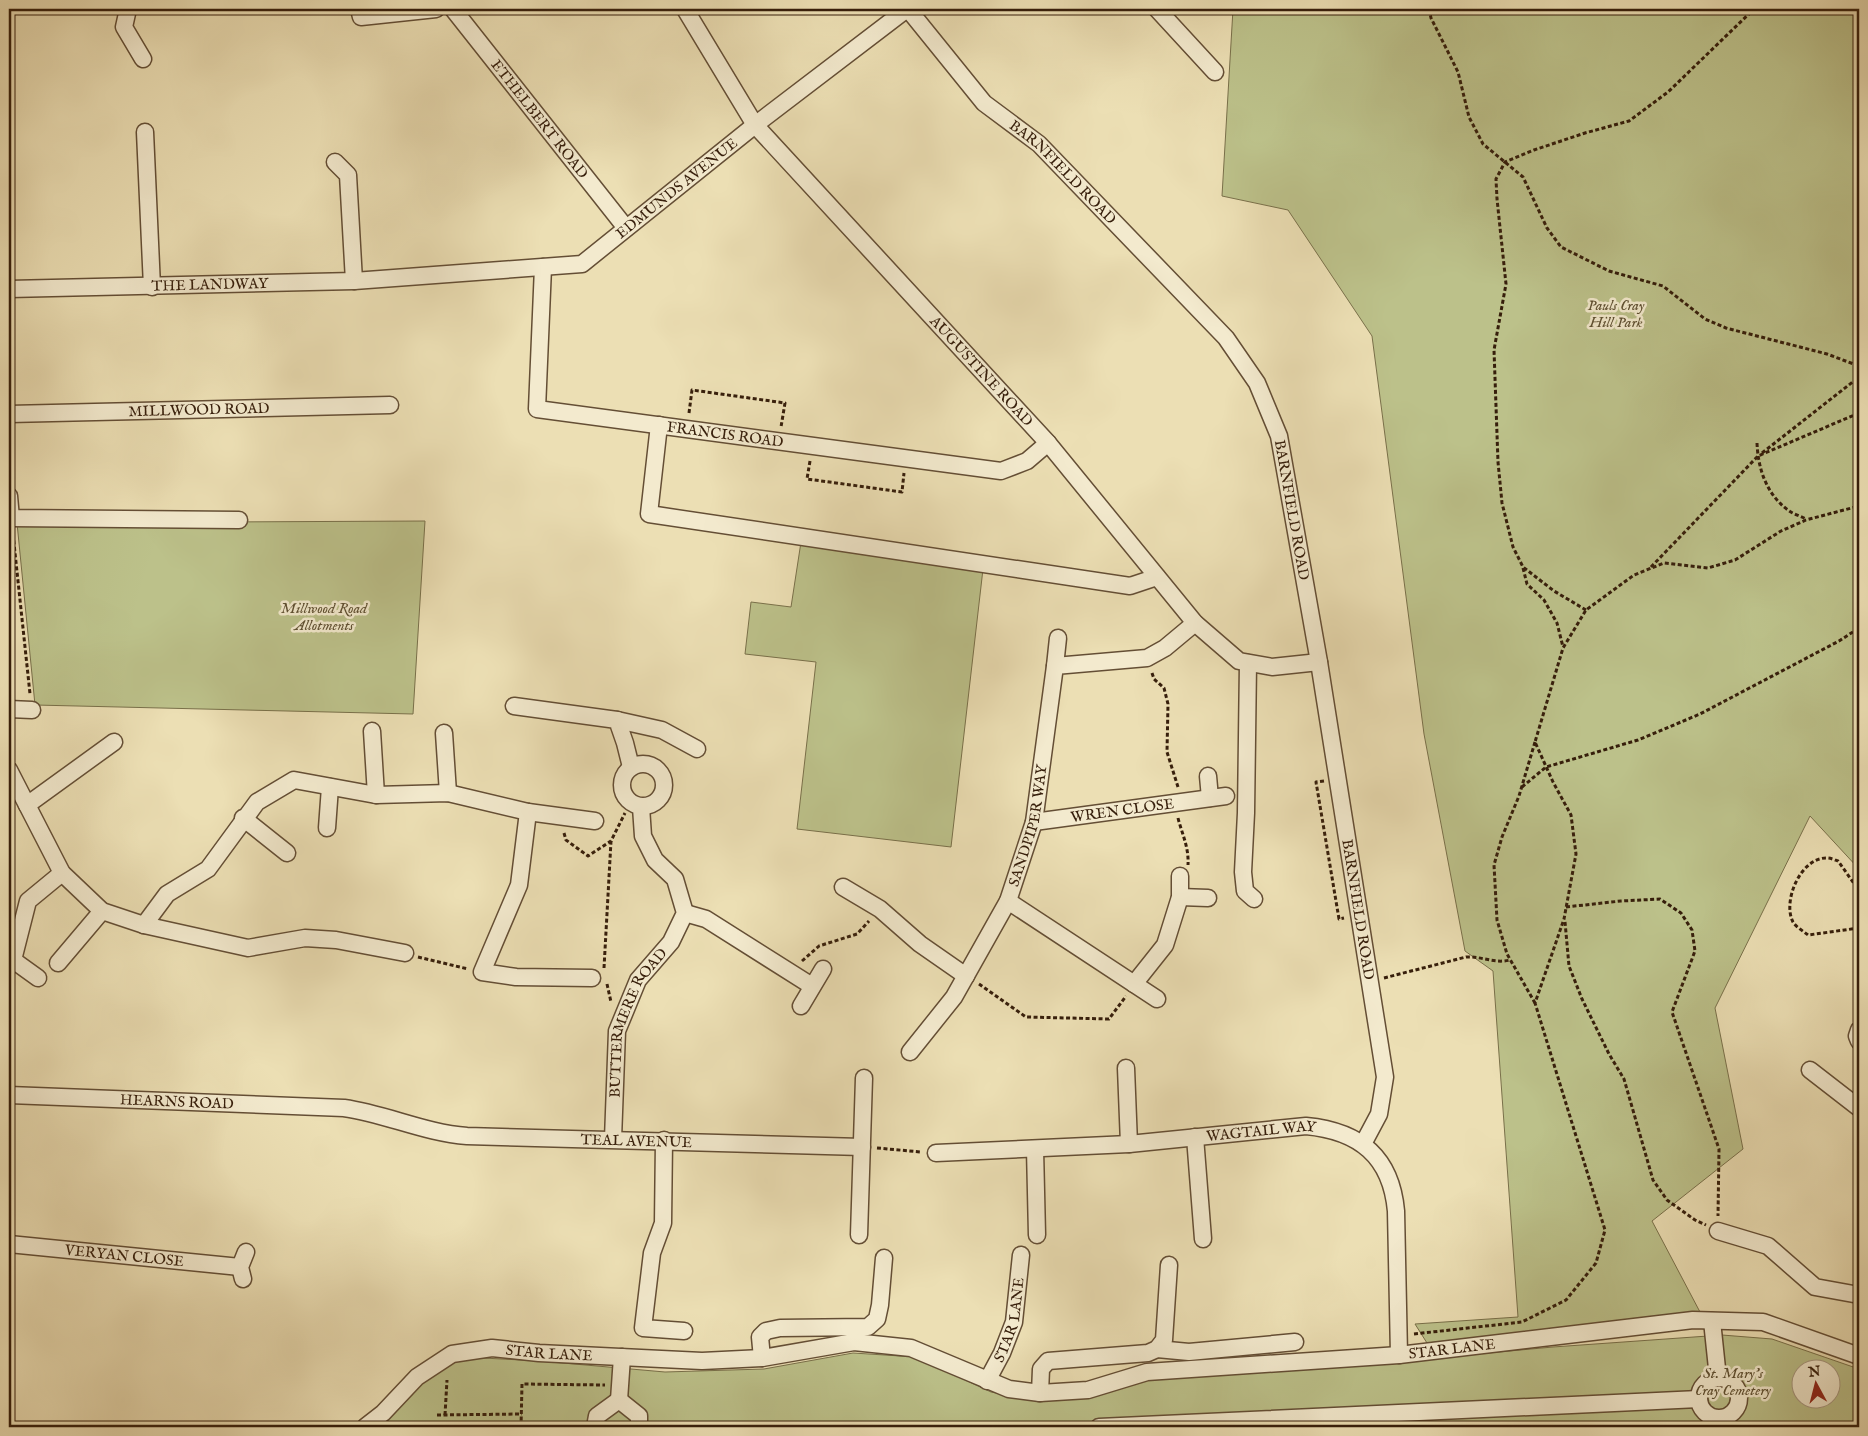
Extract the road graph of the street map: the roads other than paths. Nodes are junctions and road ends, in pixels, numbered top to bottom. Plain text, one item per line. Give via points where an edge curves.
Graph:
1 (128, 9) edge
2 (359, 9) edge
3 (436, 9) edge
4 (453, 9) edge
5 (685, 9) edge
6 (908, 9) edge
7 (1157, 9) edge
8 (143, 59) dead end
9 (1215, 72) dead end
10 (755, 125) junction
11 (145, 132) dead end
12 (335, 162) dead end
13 (626, 228) junction
14 (544, 267) junction
15 (412, 277) joint
16 (354, 281) junction
17 (152, 287) junction
18 (9, 288) edge
19 (390, 405) dead end
20 (9, 414) edge
21 (659, 425) junction
22 (1048, 443) junction
23 (9, 496) edge
24 (239, 520) dead end
25 (1157, 577) junction
26 (1194, 623) junction
27 (1058, 638) dead end
28 (1319, 662) junction
29 (1248, 663) junction
30 (1055, 666) junction
31 (514, 706) dead end
32 (9, 709) edge
33 (32, 710) road end
34 (618, 720) junction
35 (372, 731) dead end
36 (444, 732) dead end
37 (114, 742) dead end
38 (697, 749) dead end
39 (630, 767) junction
40 (9, 770) edge
41 (1208, 776) dead end
42 (330, 787) junction
43 (448, 793) junction
44 (376, 795) junction
45 (27, 805) junction
46 (641, 807) junction
47 (528, 812) junction
48 (243, 818) junction
49 (595, 821) dead end
50 (1034, 822) junction
51 (327, 828) dead end
52 (287, 853) dead end
53 (62, 873) junction
54 (1180, 876) road end
55 (843, 887) dead end
56 (1180, 897) junction
57 (1208, 898) dead end
58 (1254, 899) dead end
59 (1008, 901) junction
60 (102, 911) junction
61 (685, 913) junction
62 (144, 925) junction
63 (406, 954) road end
64 (58, 963) dead end
65 (822, 969) dead end
66 (966, 976) junction
67 (38, 978) dead end
68 (601, 978) road end
69 (1134, 984) junction
70 (812, 986) junction
71 (1157, 999) dead end
72 (801, 1006) dead end
73 (1859, 1030) edge
74 (1859, 1041) edge
75 (910, 1052) dead end
76 (1126, 1068) dead end
77 (1810, 1070) dead end
78 (864, 1078) dead end
79 (9, 1095) edge
80 (344, 1108) joint
81 (1859, 1108) edge
82 (1194, 1137) junction
83 (613, 1140) junction
84 (664, 1140) junction
85 (1129, 1144) junction
86 (1363, 1144) junction
87 (862, 1147) junction
88 (1035, 1149) junction
89 (936, 1153) road end
90 (1718, 1231) road end
91 (859, 1235) dead end
92 (1036, 1235) dead end
93 (1203, 1239) dead end
94 (9, 1244) edge
95 (1021, 1256) dead end
96 (884, 1258) dead end
97 (1168, 1265) dead end
98 (243, 1266) dead end
99 (1859, 1295) edge
100 (1712, 1321) junction
101 (684, 1331) dead end
102 (1295, 1342) dead end
103 (1157, 1348) junction
104 (1399, 1355) junction
105 (1859, 1356) edge
106 (622, 1357) junction
107 (762, 1358) junction
108 (1718, 1378) junction
109 (987, 1381) junction
110 (620, 1393) junction
111 (1040, 1393) junction
112 (1698, 1399) junction
113 (365, 1427) edge
114 (595, 1427) edge
115 (639, 1427) edge
116 (1099, 1427) edge

1 - 8 street via 124,27
2 - 3 street via 360,17
4 - 13 street, ETHELBERT ROAD
5 - 10 street, AUGUSTINE ROAD
6 - 10 street, EDMUNDS AVENUE
6 - 28 street, BARNFIELD ROAD via 984,103 1046,151 1226,338 1257,383 1279,436
7 - 9 street
10 - 13 street, EDMUNDS AVENUE
10 - 22 street, AUGUSTINE ROAD
11 - 17 street
12 - 16 street via 348,175
13 - 14 street, EDMUNDS AVENUE via 582,264
14 - 15 street, EDMUNDS AVENUE
14 - 21 street, FRANCIS ROAD via 537,409
15 - 16 street, THE LANDWAY
16 - 17 street, THE LANDWAY
17 - 18 street, THE LANDWAY
19 - 20 street, MILLWOOD ROAD
21 - 22 street, FRANCIS ROAD via 1002,470 1027,461
21 - 25 street via 649,514 1130,586
22 - 25 street, AUGUSTINE ROAD
23 - 24 street via 11,518
25 - 26 street, AUGUSTINE ROAD
26 - 29 street, AUGUSTINE ROAD via 1239,661
26 - 30 street via 1165,648 1147,658
27 - 30 street, SANDPIPER WAY
28 - 29 street, AUGUSTINE ROAD via 1272,667
28 - 86 street, BARNFIELD ROAD via 1385,1077 1379,1114
29 - 58 street via 1243,872 1245,891
30 - 50 street, SANDPIPER WAY
31 - 34 street
32 - 33 street
34 - 38 street via 662,730
34 - 39 street
35 - 44 street
36 - 43 street
37 - 45 street
39 - 46 street via 622,778 622,792 630,803
39 - 46 street via 644,763 657,768 664,780 663,794 654,804
40 - 45 street
41 - 50 street, WREN CLOSE via 1218,797
42 - 44 street
42 - 48 street via 294,780 257,802
42 - 51 street
43 - 44 street
43 - 47 street
45 - 53 street
46 - 61 street via 643,836 655,860 675,879
47 - 49 street
47 - 68 street via 518,885 482,972 516,977
48 - 52 street
48 - 62 street via 208,869 167,894
50 - 59 street, SANDPIPER WAY
53 - 60 street
53 - 67 street via 28,901 13,960
54 - 56 street
55 - 66 street via 880,909 920,944
56 - 57 street
56 - 69 street via 1165,945
59 - 66 street, SANDPIPER WAY
59 - 69 street
60 - 62 street
60 - 64 street
61 - 70 street via 706,919
61 - 83 street, BUTTERMERE ROAD via 671,942 638,980 617,1031
62 - 63 street via 248,948 305,938 336,940
65 - 70 street
66 - 75 street, SANDPIPER WAY via 954,997
69 - 71 street
70 - 72 street
73 - 74 street
76 - 85 street
77 - 81 street
78 - 87 street
79 - 80 street, HEARNS ROAD
80 - 83 street, TEAL AVENUE via 457,1135
82 - 85 street, WAGTAIL WAY
82 - 86 street, WAGTAIL WAY via 1306,1126 1347,1134
82 - 93 street
83 - 84 street, TEAL AVENUE
84 - 87 street, TEAL AVENUE
84 - 101 street via 663,1223 652,1253 643,1328
85 - 88 street, WAGTAIL WAY
86 - 104 street, WAGTAIL WAY via 1385,1170 1394,1198
87 - 91 street
88 - 89 street, WAGTAIL WAY
88 - 92 street
90 - 99 street via 1768,1246 1815,1287
94 - 98 street, VERYAN CLOSE
95 - 109 street, STAR LANE via 1014,1322
96 - 107 street via 877,1319 868,1327 766,1331 760,1337
97 - 103 street via 1164,1340
100 - 104 street, STAR LANE via 1692,1320
100 - 105 street, STAR LANE via 1763,1322
100 - 108 street
102 - 103 street via 1190,1352
103 - 111 street via 1148,1353 1048,1361 1041,1369
104 - 111 street, STAR LANE via 1147,1372 1088,1390
106 - 107 street, STAR LANE via 702,1361
106 - 110 street
106 - 113 street, STAR LANE via 492,1348 452,1354 417,1377
107 - 109 street, STAR LANE via 854,1342 911,1348
108 - 112 street via 1706,1382
108 - 112 street via 1731,1381 1738,1392 1734,1411 1722,1418 1709,1416
109 - 111 street, STAR LANE via 1009,1389
110 - 114 street via 598,1416
110 - 115 street via 639,1416
112 - 116 street

